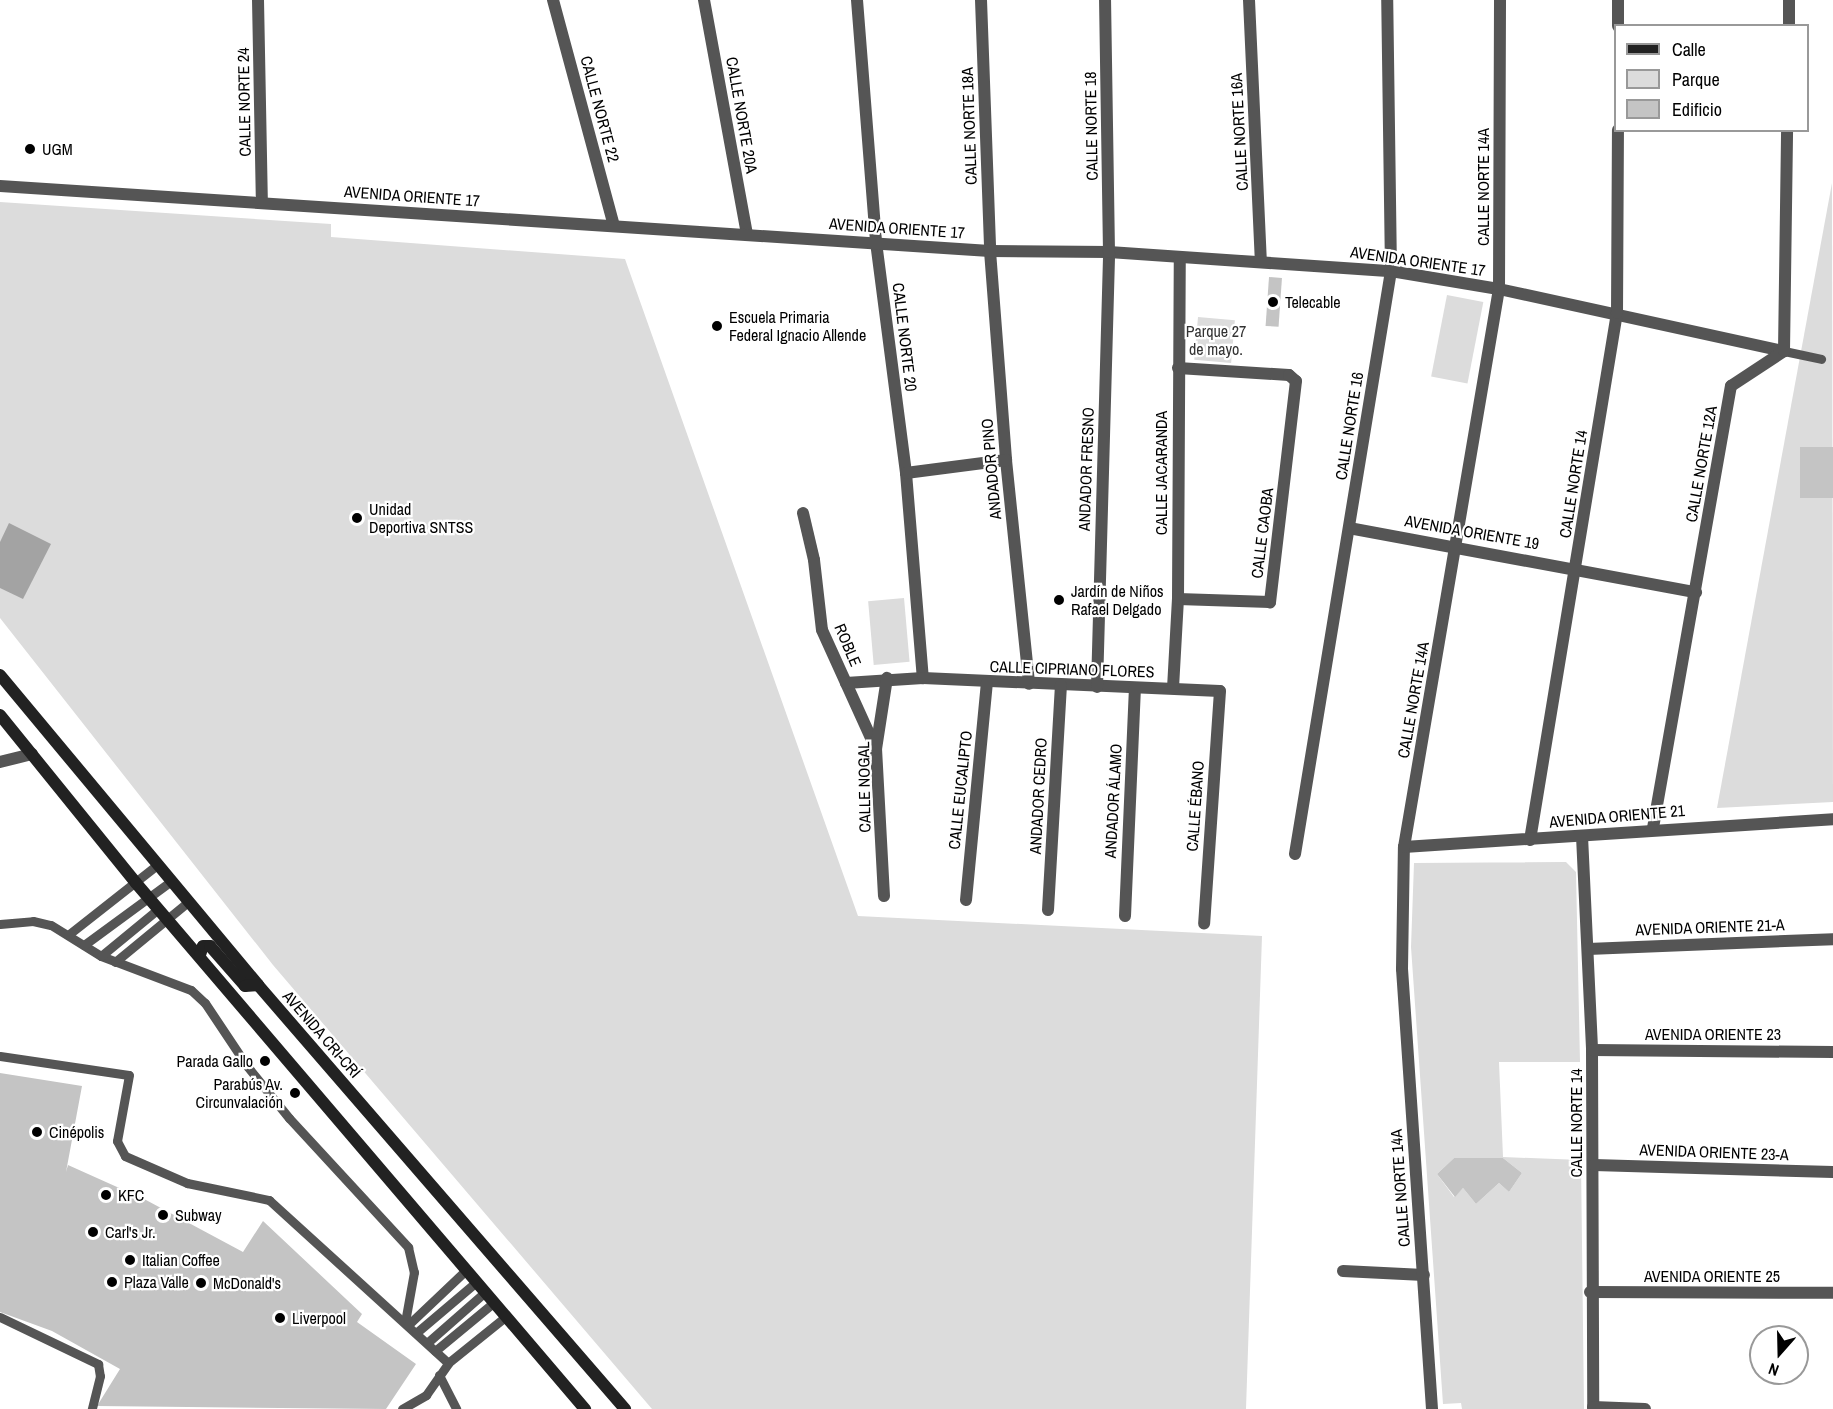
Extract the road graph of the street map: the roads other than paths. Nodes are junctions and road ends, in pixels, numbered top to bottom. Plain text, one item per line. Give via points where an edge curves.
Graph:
1 (258, 0) edge
2 (553, 0) edge
3 (704, 0) edge
4 (857, 0) edge
5 (981, 0) edge
6 (1105, 0) edge
7 (1249, 0) edge
8 (1387, 0) edge
9 (1500, 0) edge
10 (1618, 0) edge
11 (1789, 0) edge
12 (1618, 24) edge
13 (1789, 24) edge
14 (1618, 132) edge
15 (1787, 132) edge
16 (0, 186) edge
17 (262, 203) junction
18 (614, 226) junction
19 (747, 235) junction
20 (876, 242) junction
21 (990, 251) junction
22 (1109, 252) junction
23 (1180, 259) junction
24 (1261, 262) junction
25 (1392, 271) junction
26 (1499, 289) junction
27 (1617, 313) junction
28 (1784, 351) junction
29 (1821, 359) dead end
30 (1178, 368) junction
31 (1006, 460) junction
32 (906, 473) junction
33 (803, 513) dead end
34 (1349, 528) junction
35 (1457, 546) junction
36 (1576, 567) junction
37 (1696, 592) junction
38 (1178, 599) junction
39 (0, 675) edge
40 (887, 678) junction
41 (923, 678) junction
42 (846, 683) junction
43 (987, 683) junction
44 (1029, 684) junction
45 (1061, 685) junction
46 (1097, 687) junction
47 (1135, 688) junction
48 (1173, 688) junction
49 (1220, 691) joint
50 (0, 716) edge
51 (876, 749) junction
52 (32, 754) junction
53 (0, 762) edge
54 (1833, 819) edge
55 (1653, 828) junction
56 (1582, 836) junction
57 (1530, 840) junction
58 (1404, 847) junction
59 (1295, 854) dead end
60 (157, 865) junction
61 (171, 881) junction
62 (136, 883) junction
63 (884, 896) dead end
64 (149, 898) junction
65 (966, 900) dead end
66 (188, 902) junction
67 (158, 909) junction
68 (1048, 910) dead end
69 (1125, 916) dead end
70 (167, 919) junction
71 (1204, 923) dead end
72 (0, 924) edge
73 (68, 935) junction
74 (1833, 939) edge
75 (84, 945) junction
76 (1588, 949) junction
77 (200, 955) junction
78 (101, 956) junction
79 (115, 962) junction
80 (258, 985) junction
81 (1592, 1050) junction
82 (1833, 1052) edge
83 (0, 1056) edge
84 (1594, 1165) junction
85 (1833, 1172) edge
86 (465, 1271) junction
87 (1343, 1271) dead end
88 (1424, 1275) junction
89 (475, 1283) junction
90 (1590, 1292) junction
91 (484, 1293) junction
92 (1833, 1293) edge
93 (493, 1303) junction
94 (0, 1317) edge
95 (505, 1317) junction
96 (406, 1324) junction
97 (416, 1333) junction
98 (427, 1343) junction
99 (435, 1351) junction
100 (448, 1364) junction
101 (439, 1375) junction
102 (1593, 1408) edge
103 (92, 1409) edge
104 (402, 1409) edge
105 (456, 1409) edge
106 (585, 1409) edge
107 (624, 1409) edge
108 (1432, 1409) edge
109 (1645, 1409) edge

1 - 17 street, CALLE NORTE 24
2 - 18 street, CALLE NORTE 22
3 - 19 street, CALLE NORTE 20A
4 - 20 street, CALLE NORTE 20
5 - 21 street, CALLE NORTE 18A
6 - 22 street, CALLE NORTE 18
7 - 24 street, CALLE NORTE 16A
8 - 25 street, CALLE NORTE 16
9 - 26 street, CALLE NORTE 14A
10 - 12 street
11 - 13 street
14 - 27 street, CALLE NORTE 14
15 - 28 street
16 - 17 street, AVENIDA ORIENTE 17
17 - 18 street, AVENIDA ORIENTE 17
18 - 19 street, AVENIDA ORIENTE 17
19 - 20 street, AVENIDA ORIENTE 17
20 - 21 street, AVENIDA ORIENTE 17
20 - 32 street, CALLE NORTE 20
21 - 22 street, AVENIDA ORIENTE 17
21 - 31 street, ANDADOR PINO
22 - 23 street, AVENIDA ORIENTE 17
22 - 46 street, ANDADOR FRESNO
23 - 24 street, AVENIDA ORIENTE 17
23 - 30 street, CALLE JACARANDA
24 - 25 street, AVENIDA ORIENTE 17
25 - 26 street, AVENIDA ORIENTE 17
25 - 34 street, CALLE NORTE 16
26 - 27 street, AVENIDA ORIENTE 17
26 - 35 street, CALLE NORTE 14A
27 - 28 street, AVENIDA ORIENTE 17
27 - 36 street, CALLE NORTE 14
28 - 29 lane
28 - 37 street, CALLE NORTE 12A via 1731,386
30 - 38 street, CALLE JACARANDA
30 - 38 street, CALLE CAOBA via 1294,376 1270,602
31 - 32 street
31 - 44 street, ANDADOR PINO
32 - 41 street, CALLE NORTE 20
33 - 42 street, ROBLE via 814,560 822,630
34 - 35 street, AVENIDA ORIENTE 19
34 - 59 street, CALLE NORTE 16
35 - 36 street, AVENIDA ORIENTE 19
35 - 58 street, CALLE NORTE 14A
36 - 37 street, AVENIDA ORIENTE 19
36 - 57 street, CALLE NORTE 14
37 - 55 street, CALLE NORTE 12A
38 - 48 street, CALLE JACARANDA
39 - 60 main road, AVENIDA CRI-CRÍ
40 - 41 street, CALLE CIPRIANO FLORES
40 - 42 street, CALLE CIPRIANO FLORES
40 - 51 street, CALLE NOGAL
41 - 43 street, CALLE CIPRIANO FLORES
42 - 51 street, ROBLE
43 - 44 street, CALLE CIPRIANO FLORES
43 - 65 street, CALLE EUCALIPTO
44 - 45 street, CALLE CIPRIANO FLORES
45 - 46 street, CALLE CIPRIANO FLORES
45 - 68 street, ANDADOR CEDRO
46 - 47 street, CALLE CIPRIANO FLORES
47 - 48 street, CALLE CIPRIANO FLORES
47 - 69 street, ANDADOR ÁLAMO
48 - 49 street, CALLE CIPRIANO FLORES
49 - 71 street, CALLE ÉBANO
50 - 52 main road
51 - 63 street, CALLE NOGAL
52 - 53 street
52 - 62 main road
54 - 55 street, AVENIDA ORIENTE 21
55 - 56 street, AVENIDA ORIENTE 21
56 - 57 street, AVENIDA ORIENTE 21
56 - 76 street, CALLE NORTE 14
57 - 58 street, AVENIDA ORIENTE 21
58 - 88 street, CALLE NORTE 14A via 1402,969
60 - 61 main road, AVENIDA CRI-CRÍ
60 - 62 lane
61 - 64 lane
61 - 66 main road, AVENIDA CRI-CRÍ
62 - 64 main road
62 - 73 lane
64 - 67 main road
64 - 75 lane
66 - 70 lane
66 - 80 main road, AVENIDA CRI-CRÍ
67 - 70 main road
67 - 78 lane
70 - 77 main road
70 - 79 lane
72 - 73 lane via 33,921
73 - 75 lane
74 - 76 street, AVENIDA ORIENTE 21-A
75 - 78 lane
76 - 81 street, CALLE NORTE 14
77 - 80 main road via 203,946 210,946 245,986
77 - 86 main road
78 - 79 lane
79 - 96 lane via 191,990 205,1003 247,1066 289,1118 408,1247 414,1272
80 - 107 main road, AVENIDA CRI-CRÍ
81 - 82 street, AVENIDA ORIENTE 23
81 - 84 street, CALLE NORTE 14
83 - 96 lane via 129,1075 117,1141 126,1156 187,1183 269,1200
84 - 85 street, AVENIDA ORIENTE 23-A
84 - 90 street, CALLE NORTE 14
86 - 89 main road
86 - 96 lane
87 - 88 street
88 - 108 street, CALLE NORTE 14A
89 - 91 main road
89 - 97 lane
90 - 92 street, AVENIDA ORIENTE 25
90 - 102 street, CALLE NORTE 14
91 - 93 main road
91 - 98 lane
93 - 95 main road
93 - 99 lane
94 - 103 lane via 33,1329 98,1364 100,1376
95 - 100 lane
95 - 106 main road
96 - 97 lane
97 - 98 lane
98 - 99 lane
99 - 100 lane
100 - 101 lane
101 - 104 lane via 426,1395
101 - 105 lane
102 - 109 street

